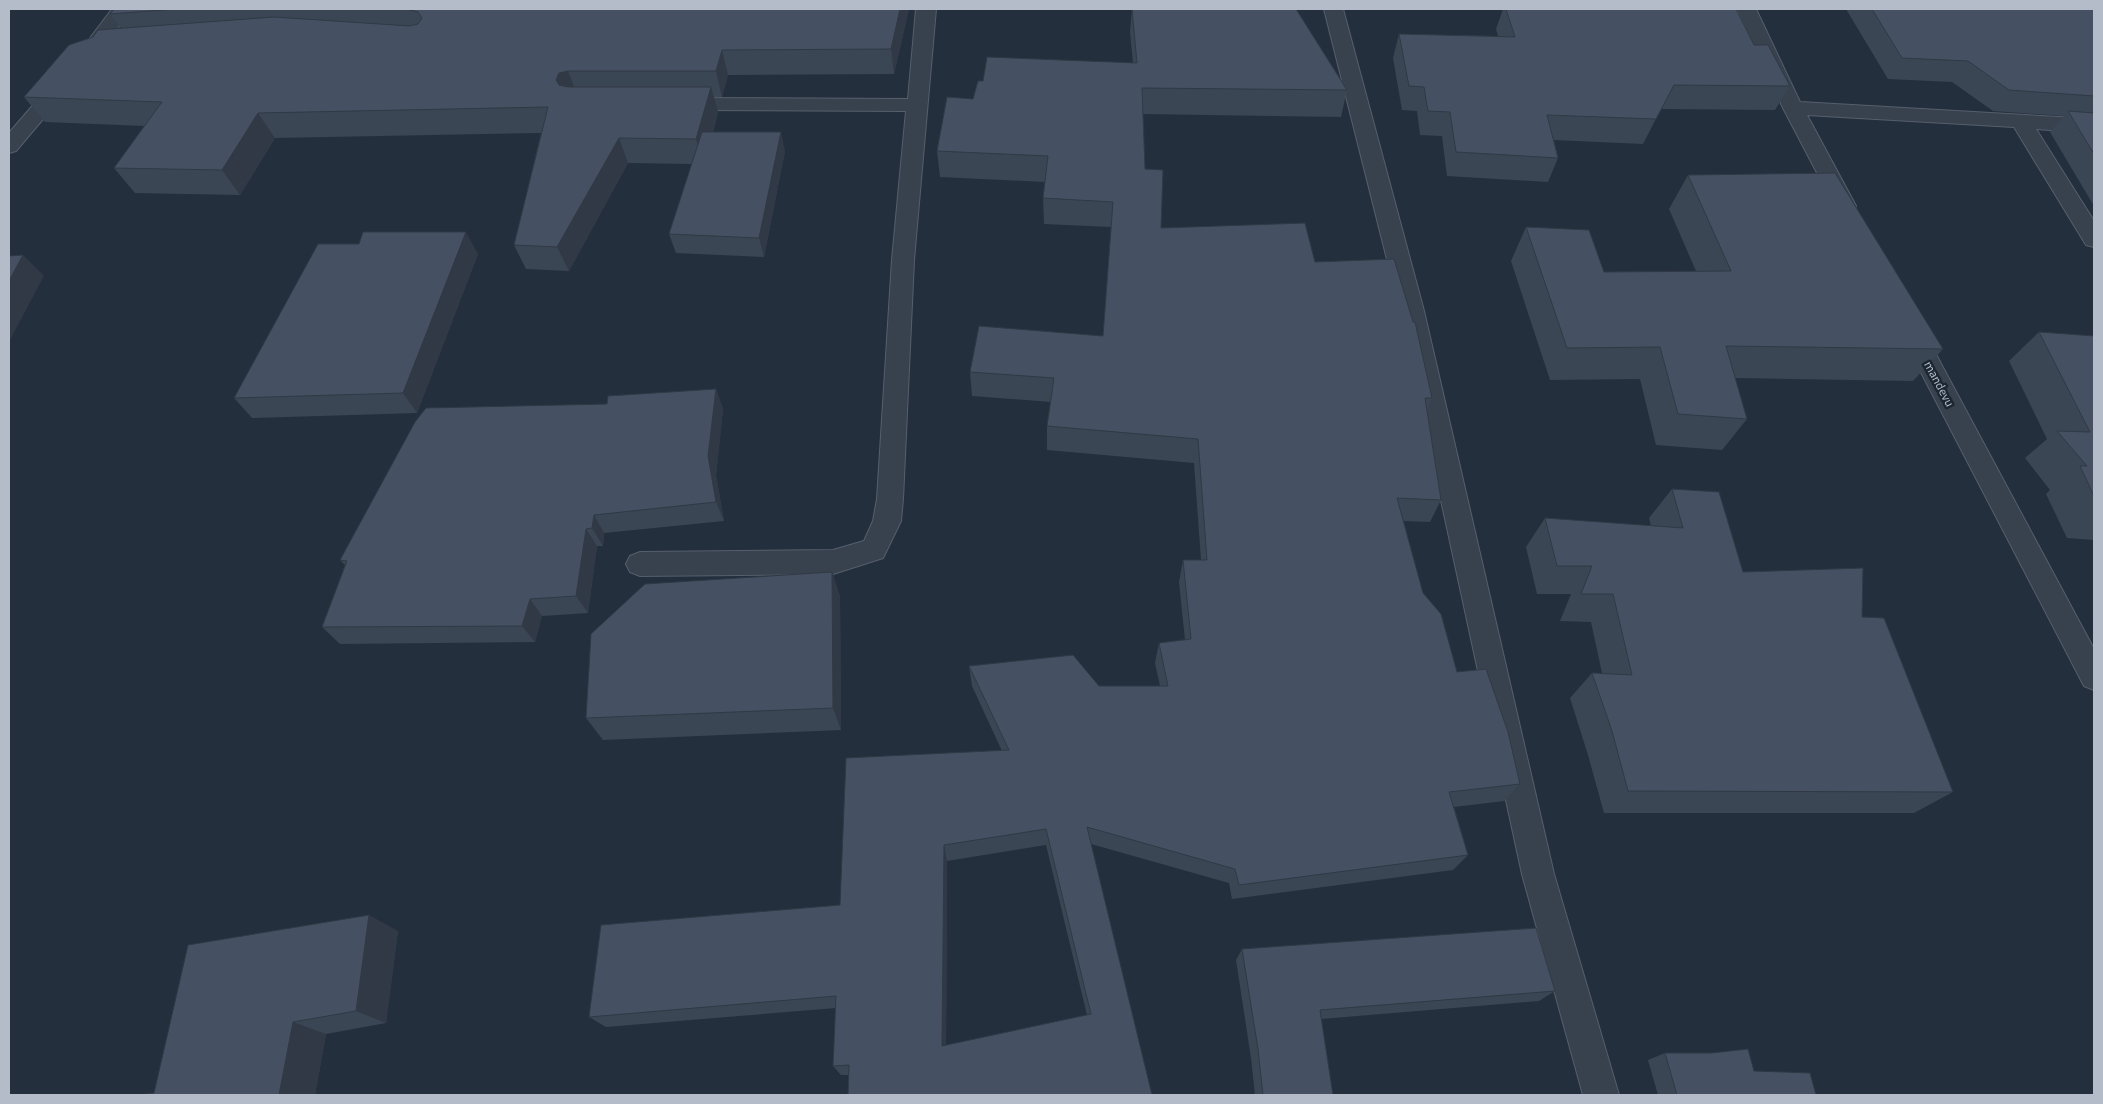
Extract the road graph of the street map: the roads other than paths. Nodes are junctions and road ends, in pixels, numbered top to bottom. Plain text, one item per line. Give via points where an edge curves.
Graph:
1 (122, 9) edge
2 (926, 9) edge
3 (1333, 9) edge
4 (1746, 9) edge
5 (658, 104) edge
6 (917, 105) junction
7 (1793, 108) junction
8 (2020, 121) junction
9 (2094, 126) edge
10 (9, 146) edge
11 (1854, 223) edge
12 (2094, 239) edge
13 (1900, 311) edge
14 (640, 564) dead end
15 (2094, 674) edge
16 (1601, 1095) edge

1 - 10 street via 101,49
2 - 6 street
3 - 16 street via 1412,311 1538,874
4 - 7 street
5 - 6 street
6 - 14 street via 903,260 890,499 887,521 873,550 833,562
7 - 8 street
7 - 11 street
8 - 9 street
8 - 12 street
13 - 15 street, mandevu

